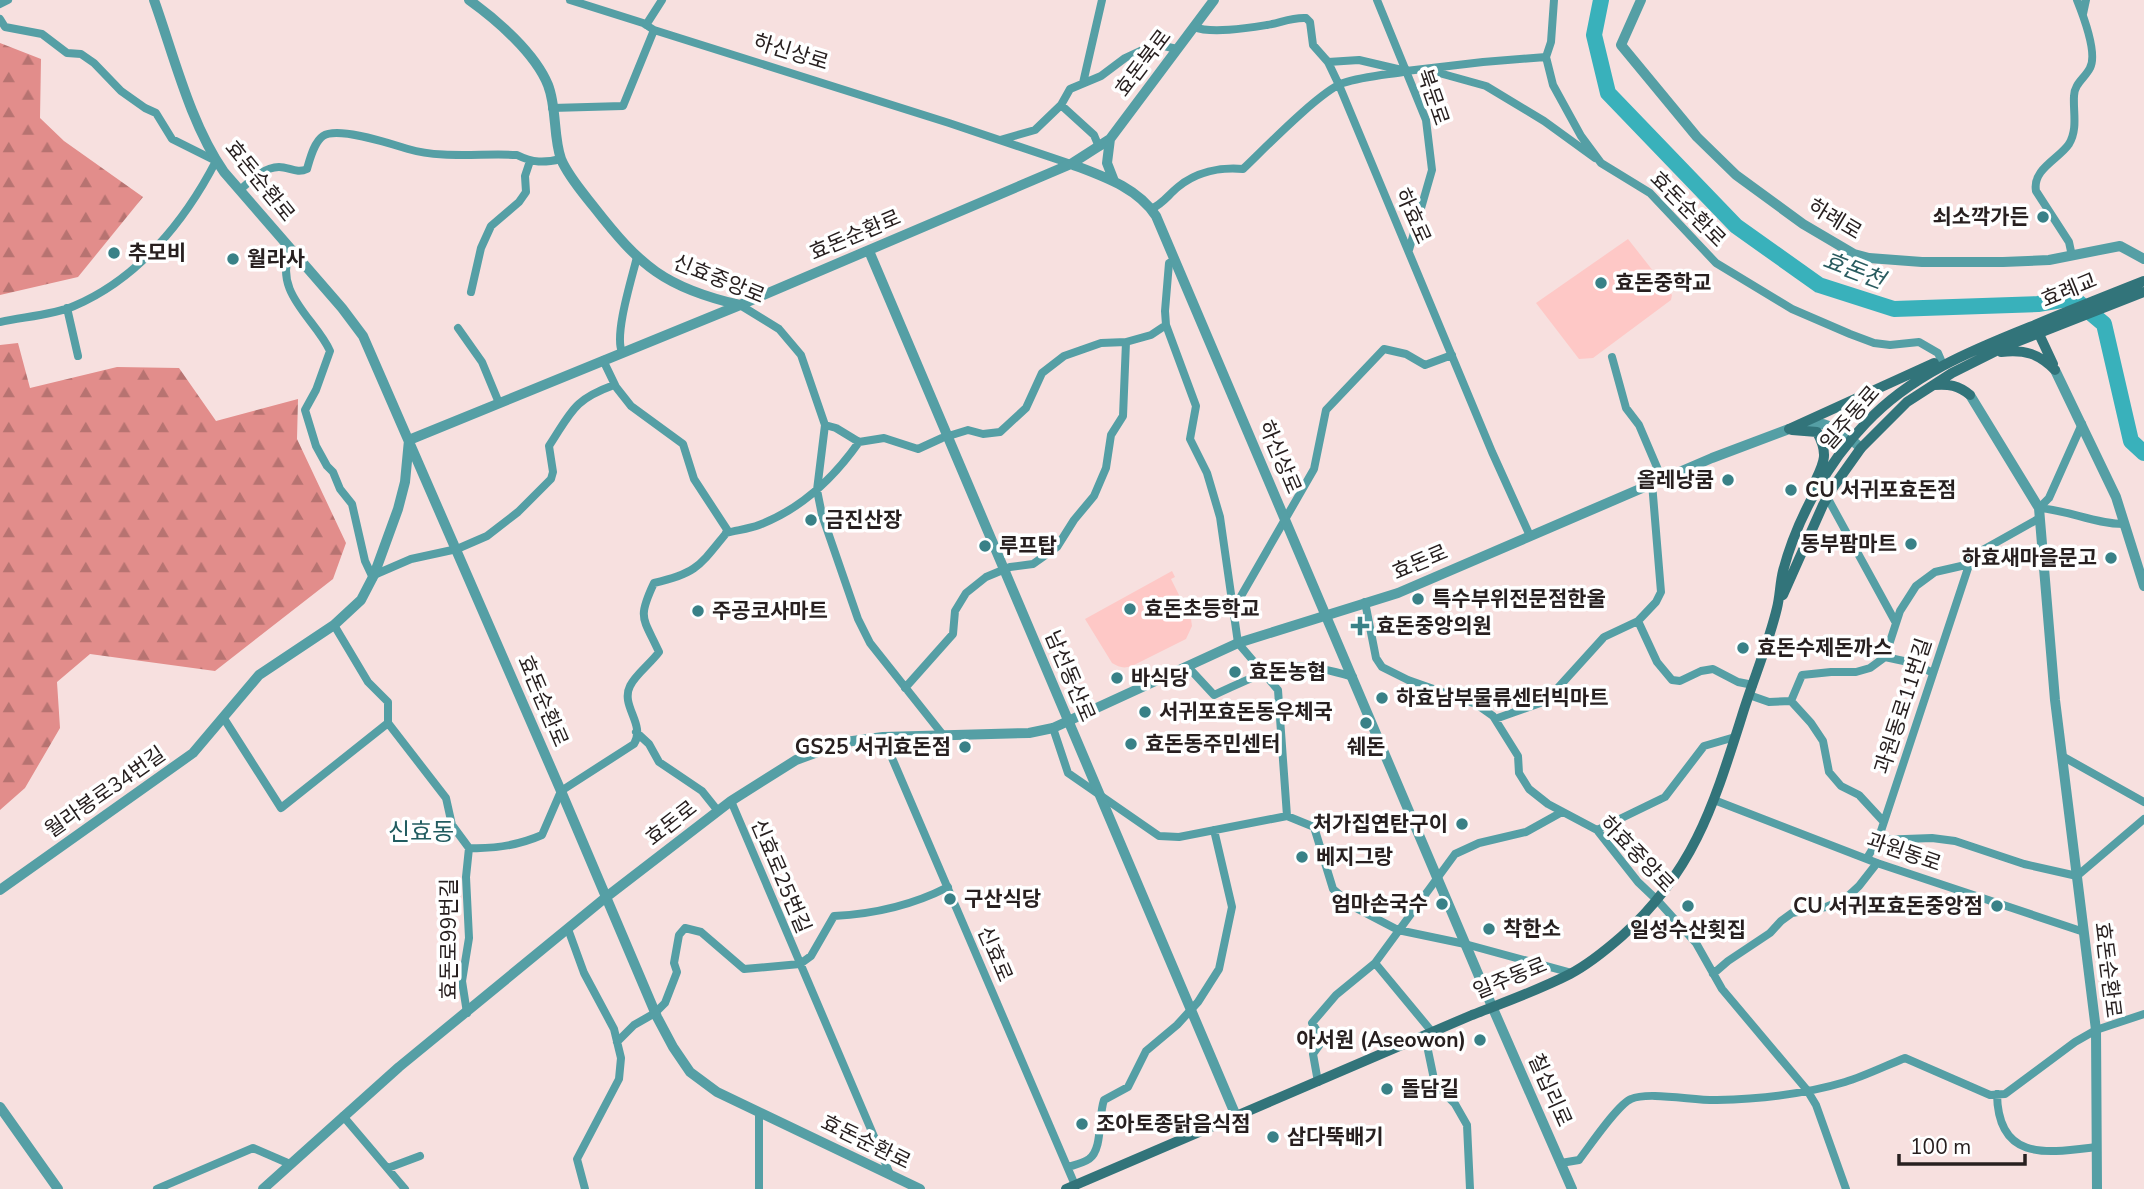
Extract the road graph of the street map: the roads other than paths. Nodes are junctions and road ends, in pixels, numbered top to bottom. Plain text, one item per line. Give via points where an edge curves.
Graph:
1 (8, 0) edge
2 (154, 0) edge
3 (469, 0) edge
4 (570, 0) edge
5 (663, 0) edge
6 (1102, 0) edge
7 (1214, 0) edge
8 (1377, 0) edge
9 (1554, 0) edge
10 (1642, 0) edge
11 (2077, 0) edge
12 (2086, 0) edge
13 (0, 4) edge
14 (2083, 14) junction
15 (0, 19) edge
16 (1194, 27) junction
17 (650, 28) junction
18 (1177, 49) junction
19 (1546, 57) junction
20 (1328, 62) junction
21 (1426, 69) junction
22 (1406, 71) junction
23 (1083, 83) junction
24 (1339, 85) junction
25 (1061, 105) junction
26 (552, 108) junction
27 (1110, 139) junction
28 (1000, 140) junction
29 (1100, 147) junction
30 (561, 159) junction
31 (216, 161) junction
32 (530, 161) junction
33 (1601, 163) junction
34 (1071, 164) junction
35 (1114, 181) junction
36 (240, 190) junction
37 (1151, 209) junction
38 (291, 249) junction
39 (1409, 250) junction
40 (869, 251) junction
41 (2072, 256) junction
42 (637, 257) junction
43 (1175, 260) junction
44 (2144, 260) edge
45 (2144, 281) edge
46 (471, 292) dead end
47 (2144, 292) edge
48 (2124, 294) junction
49 (740, 305) junction
50 (67, 308) junction
51 (0, 322) edge
52 (1166, 325) junction
53 (458, 328) dead end
54 (2038, 331) junction
55 (2002, 338) junction
56 (1126, 342) junction
57 (622, 352) junction
58 (1990, 354) junction
59 (1452, 355) junction
60 (78, 356) dead end
61 (1612, 357) dead end
62 (603, 360) junction
63 (1941, 360) junction
64 (1967, 365) junction
65 (2055, 370) junction
66 (614, 385) junction
67 (1931, 385) junction
68 (1970, 395) junction
69 (499, 403) junction
70 (2082, 424) junction
71 (825, 425) junction
72 (1789, 429) junction
73 (948, 436) junction
74 (1852, 439) junction
75 (409, 440) junction
76 (859, 442) junction
77 (1861, 448) junction
78 (1657, 481) junction
79 (817, 490) junction
80 (1827, 497) junction
81 (2038, 513) junction
82 (1285, 519) junction
83 (2124, 524) junction
84 (727, 532) junction
85 (1530, 536) junction
86 (457, 549) junction
87 (1970, 564) junction
88 (1004, 569) junction
89 (1783, 570) junction
90 (373, 576) junction
91 (2144, 586) edge
92 (1365, 602) junction
93 (1777, 608) junction
94 (1233, 610) junction
95 (1326, 614) junction
96 (1638, 621) junction
97 (1896, 623) junction
98 (334, 625) junction
99 (1238, 643) junction
100 (1885, 657) junction
101 (1188, 667) junction
102 (1933, 673) junction
103 (1265, 674) junction
104 (1353, 677) junction
105 (905, 688) junction
106 (1751, 690) junction
107 (1791, 701) junction
108 (223, 717) junction
109 (1495, 719) junction
110 (1068, 722) junction
111 (388, 723) junction
112 (1053, 728) junction
113 (636, 732) junction
114 (943, 735) junction
115 (883, 737) junction
116 (1735, 737) junction
117 (2062, 756) junction
118 (561, 791) junction
119 (1102, 798) junction
120 (1714, 800) junction
121 (731, 801) junction
122 (2144, 802) edge
123 (719, 811) junction
124 (1562, 812) junction
125 (1287, 816) junction
126 (2144, 819) edge
127 (1883, 821) junction
128 (1214, 830) junction
129 (1597, 830) junction
130 (1878, 840) junction
131 (469, 848) junction
132 (1867, 858) junction
133 (1877, 863) junction
134 (1437, 876) junction
135 (2077, 876) junction
136 (947, 887) junction
137 (0, 890) edge
138 (605, 898) junction
139 (1658, 901) junction
140 (568, 929) junction
141 (1398, 930) junction
142 (2084, 932) junction
143 (1465, 944) junction
144 (1375, 963) junction
145 (800, 964) junction
146 (1572, 973) junction
147 (1713, 974) junction
148 (1492, 1007) junction
149 (1190, 1010) junction
150 (467, 1013) junction
151 (655, 1013) junction
152 (2144, 1014) edge
153 (2096, 1030) junction
154 (1429, 1034) junction
155 (617, 1042) junction
156 (1318, 1082) junction
157 (1807, 1090) junction
158 (1997, 1094) junction
159 (0, 1107) edge
160 (759, 1112) junction
161 (343, 1116) junction
162 (1236, 1116) junction
163 (2097, 1147) junction
164 (420, 1156) dead end
165 (1561, 1163) junction
166 (290, 1164) junction
167 (1068, 1167) junction
168 (388, 1168) junction
169 (890, 1174) junction
170 (1070, 1187) edge
171 (58, 1189) edge
172 (158, 1189) edge
173 (262, 1189) edge
174 (405, 1189) edge
175 (585, 1189) edge
176 (760, 1189) edge
177 (920, 1189) edge
178 (1470, 1189) edge
179 (1572, 1189) edge
180 (1846, 1189) edge
181 (2097, 1189) edge

1 - 13 street
2 - 31 street, 효돈순환로
3 - 26 street, 신효중앙로 via 534,61 548,86
4 - 17 street, 하신상로
5 - 17 street
6 - 23 street
7 - 16 street, 효돈북로
8 - 22 street, 북문로
9 - 19 street
10 - 41 street, 하례로 via 1621,46 1651,83 1736,175 1847,251 1883,259 1974,263
11 - 14 street
12 - 14 street
14 - 41 street via 2092,63 2073,94 2073,136 2035,185 2069,242
15 - 31 street via 5,27 42,34 67,53 81,54 121,91 156,113 172,139
16 - 18 street, 효돈북로
16 - 20 street, 하효로 via 1207,32 1306,18 1313,45
17 - 26 street via 623,106
17 - 28 street, 하신상로
18 - 23 street via 1155,44
18 - 27 street, 효돈북로
19 - 21 street
19 - 33 street, 효돈순환로 via 1553,85
20 - 22 street via 1359,60
20 - 24 street, 하효로
21 - 22 street
21 - 33 street via 1486,86
22 - 24 street
22 - 39 street, 북문로 via 1426,120 1432,170
23 - 25 street via 1070,89
24 - 37 street via 1243,169 1197,176
24 - 39 street, 하효로
25 - 28 street via 1035,130
25 - 29 street via 1094,135
26 - 30 street, 신효중앙로
27 - 29 street, 효돈북로
27 - 35 street via 1107,163
28 - 34 street, 하신상로
29 - 34 street, 효돈순환로
30 - 32 street
30 - 42 street, 신효중앙로
31 - 36 street, 효돈순환로
31 - 50 street via 169,233 131,273
32 - 36 street via 517,155 422,153 383,139 331,133 321,136 307,169 270,169
32 - 46 street via 526,192 491,226
33 - 63 street, 효돈순환로 via 1650,194 1716,263 1743,281 1850,334 1890,345 1919,342
34 - 35 street, 하신상로
34 - 40 street, 효돈순환로
35 - 37 street, 하신상로
36 - 38 street, 효돈순환로
37 - 43 street, 하신상로
38 - 75 street, 효돈순환로 via 363,335
38 - 90 street via 286,273 294,299 330,351 305,411 307,420 316,446 352,504
39 - 59 street, 하효로
40 - 49 street, 효돈순환로
40 - 73 street, 남선동산로
41 - 44 street, 하례로 via 2120,246
42 - 49 street, 신효중앙로 via 658,275 696,294
42 - 57 street via 625,305
43 - 52 street via 1169,264
43 - 82 street, 하신상로
45 - 48 main road
47 - 48 main road
48 - 54 main road, 효례교
49 - 57 street, 효돈순환로
49 - 71 street, 신효중앙로 via 761,315 801,355
50 - 51 street
50 - 60 street
52 - 56 street
52 - 94 street via 1196,406 1190,439 1207,473 1220,517
53 - 69 street via 482,362
54 - 55 main road, 일주동로
54 - 58 main road, 일주동로
54 - 65 main road
55 - 63 main road
55 - 74 main road, 일주동로 via 1907,386
56 - 73 street via 1101,343 1063,356 1042,373 1026,408 1000,432 968,430
56 - 88 street via 1123,416 1111,435 1106,468 1094,496 1056,547 1033,564
57 - 62 street, 효돈순환로
58 - 64 main road, 일주동로
58 - 65 main road via 2032,353
59 - 82 street via 1425,365 1384,349 1354,377 1326,410 1314,469
59 - 85 street, 하효로
61 - 78 street via 1626,408 1639,425
62 - 66 street
62 - 69 street, 효돈순환로
63 - 72 main road
64 - 67 main road, 일주동로
64 - 68 main road via 1964,379
65 - 70 street
66 - 84 street via 631,406 683,444 695,479
66 - 86 street via 589,394 574,407 549,446 553,472 540,491 486,536
67 - 68 main road via 1959,387
67 - 77 main road, 일주동로
68 - 81 street, 효돈순환로
69 - 75 street, 효돈순환로
70 - 81 street
70 - 83 street
71 - 76 street
71 - 79 street, 신효중앙로
72 - 74 street, 효돈로 via 1823,424
72 - 78 street, 효돈로
72 - 89 main road via 1816,432 1825,447 1824,463 1789,539
73 - 76 street via 918,449 884,438
73 - 88 street, 남선동산로
74 - 77 street, 효돈로
74 - 89 main road, 일주동로 via 1803,516
75 - 86 street, 효돈순환로
75 - 90 street, 월라봉로34번길 via 398,509
76 - 79 street
77 - 80 main road, 일주동로
78 - 85 street, 효돈로
78 - 96 street via 1661,592
79 - 84 street via 756,527
79 - 105 street, 신효중앙로 via 858,619 870,643
80 - 93 main road, 일주동로
80 - 97 street
81 - 83 street via 2053,509
81 - 87 street via 1972,556
81 - 117 street, 효돈순환로
82 - 94 street
82 - 95 street, 하신상로
83 - 91 street
84 - 113 street via 691,573 654,583 642,608 659,652 630,685 626,700
85 - 92 street, 효돈로 via 1398,593
86 - 90 street via 411,559
86 - 118 street, 효돈순환로
87 - 97 street via 1935,572 1916,586
87 - 102 street, 과원동로11번길
88 - 105 street via 966,593 955,611 953,634
88 - 110 street, 남선동산로
89 - 93 main road, 일주동로
90 - 98 street, 월라봉로34번길 via 361,600
92 - 95 street, 효돈로
92 - 109 street, 하효중앙로 via 1376,658 1382,667 1476,704
93 - 106 main road, 일주동로
94 - 99 street
95 - 99 street, 효돈로
95 - 104 street, 하신상로
96 - 106 street via 1657,662 1672,680 1713,669
96 - 109 street via 1604,637 1546,701
97 - 100 street
98 - 108 street, 월라봉로34번길 via 259,675
98 - 111 street, 효돈로99번길 via 368,682 388,702
99 - 101 street, 효돈로
99 - 103 street
100 - 102 street
100 - 107 street via 1856,672 1802,675
101 - 103 street via 1214,695
101 - 110 street, 효돈로
102 - 127 street, 과원동로11번길
103 - 104 street via 1289,667
103 - 125 street via 1278,690
104 - 134 street, 하신상로
105 - 114 street, 신효중앙로
106 - 107 street via 1769,702
106 - 116 main road, 일주동로
107 - 127 street via 1824,741 1829,772
108 - 111 street via 281,808
108 - 137 street, 월라봉로34번길 via 193,753
109 - 124 street, 하효중앙로 via 1518,755 1519,773 1528,789
110 - 112 street, 효돈로
110 - 119 street, 남선동산로
111 - 131 street, 효돈로99번길 via 446,798 452,825
112 - 114 street, 효돈로
112 - 119 street via 1068,773
113 - 118 street via 634,744
113 - 123 street via 659,762 702,792
114 - 115 street, 효돈로
115 - 121 street, 효돈로 via 845,742 796,760
115 - 136 street, 신효로
116 - 120 main road, 일주동로
116 - 129 street via 1704,746 1665,797
117 - 122 street
117 - 135 street, 효돈순환로
118 - 131 street via 542,835 527,842
118 - 138 street, 효돈순환로
119 - 128 street via 1160,836
119 - 149 street, 남선동산로
120 - 132 street, 과원동로
120 - 139 main road, 일주동로 via 1691,851
121 - 123 street, 효돈로
121 - 145 street, 신효로25번길
123 - 138 street, 효돈로
124 - 129 street, 하효중앙로
124 - 134 street via 1526,832 1455,854
125 - 128 street
125 - 141 street via 1314,827 1334,889 1354,907
126 - 135 street
127 - 130 street, 과원동로11번길
128 - 149 street via 1232,906 1219,969
129 - 139 street, 하효중앙로
130 - 132 street, 과원동로11번길
130 - 135 street via 1955,841
131 - 150 street, 효돈로99번길 via 469,938 462,981
132 - 133 street, 과원동로
133 - 142 street, 과원동로
133 - 147 street via 1845,899 1792,913
134 - 141 street
134 - 143 street, 하신상로
135 - 142 street, 효돈순환로
136 - 145 street, 신효로25번길 via 892,909 834,916 811,956
136 - 167 street, 신효로
138 - 140 street, 효돈로
138 - 151 street, 효돈순환로
139 - 146 main road, 일주동로 via 1616,941
139 - 147 street, 하효중앙로 via 1696,943
140 - 150 street, 효돈로
140 - 155 street
141 - 143 street
141 - 144 street
142 - 153 street, 효돈순환로
143 - 146 street
143 - 148 street, 하신상로
144 - 154 street
144 - 156 street via 1336,995 1312,1023 1323,1040 1312,1055
145 - 151 street, 신효로25번길 via 744,969 701,932 685,928 679,935 677,972 665,1003
145 - 169 street
146 - 148 main road, 일주동로
147 - 157 street, 하효중앙로
148 - 154 main road, 일주동로
148 - 165 street, 칠십리로
149 - 162 street, 남선동산로
149 - 167 street via 1146,1051 1128,1087 1104,1100 1099,1144 1091,1158
150 - 161 street, 효돈로
151 - 155 street
151 - 160 street, 효돈순환로 via 690,1072 717,1092
152 - 153 street
153 - 158 street via 2005,1094
153 - 163 street, 효돈순환로
154 - 156 main road, 일주동로
154 - 178 street via 1435,1084 1467,1125
155 - 175 street via 619,1079 578,1160
156 - 162 main road, 일주동로
157 - 158 street via 1848,1081 1905,1058
157 - 165 street via 1717,1100 1632,1098 1579,1160
157 - 180 street, 하효중앙로
158 - 163 street via 2000,1124 2017,1144 2040,1150
159 - 171 street
160 - 169 street, 효돈순환로
160 - 176 street
161 - 166 street, 효돈로
161 - 168 street
162 - 170 main road, 일주동로
163 - 181 street, 효돈순환로
164 - 168 street
165 - 179 street, 칠십리로
166 - 172 street via 253,1148
166 - 173 street, 효돈로
167 - 170 street, 신효로
168 - 174 street
169 - 177 street, 효돈순환로

